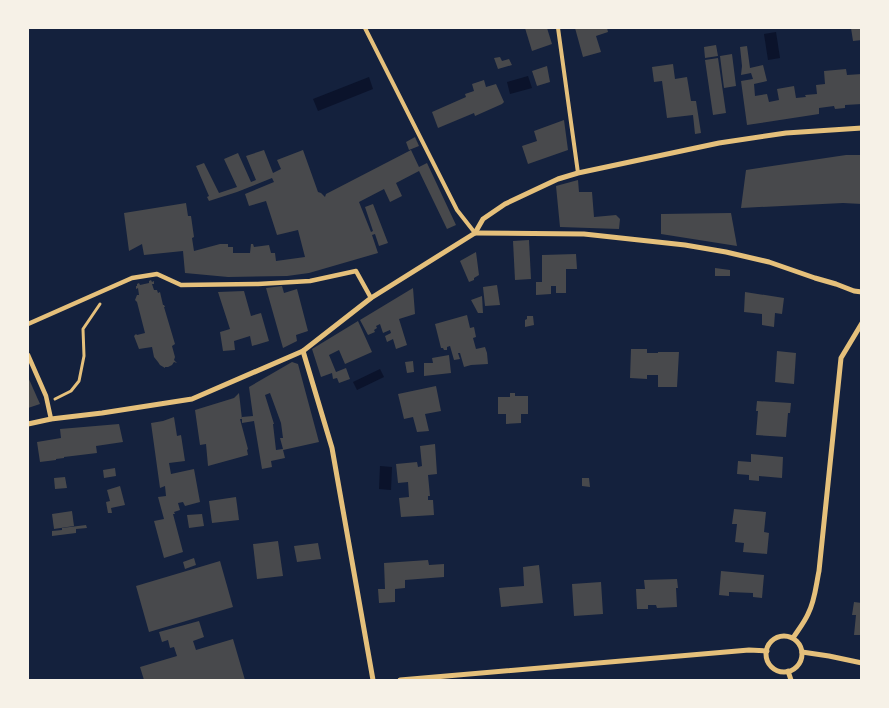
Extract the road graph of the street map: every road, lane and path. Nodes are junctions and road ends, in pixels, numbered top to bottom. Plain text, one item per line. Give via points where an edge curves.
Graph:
1 (365, 28) edge
2 (558, 28) edge
3 (862, 128) edge
4 (578, 173) junction
5 (475, 233) junction
6 (111, 287) junction
7 (862, 292) edge
8 (371, 298) junction
9 (862, 323) edge
10 (28, 324) edge
11 (303, 350) junction
12 (28, 355) edge
13 (48, 402) junction
14 (52, 419) junction
15 (28, 424) edge
16 (792, 638) junction
17 (766, 651) junction
18 (802, 652) junction
19 (862, 663) edge
20 (788, 671) junction
21 (373, 680) edge
22 (400, 680) edge
23 (791, 680) edge

1 - 5 lane via 456,210
2 - 4 lane
3 - 4 street via 786,133 718,143
4 - 5 street via 505,204 483,219
5 - 7 street via 584,234 685,245 769,262
5 - 8 street
6 - 8 street via 132,278 157,274 182,285 310,282 356,271
6 - 10 street
6 - 13 path via 83,329 84,356 80,381 71,391
8 - 11 street
9 - 16 street via 840,358 819,571 809,613
11 - 14 street via 192,399
11 - 21 street via 332,448
12 - 13 street
13 - 14 street
14 - 15 street
16 - 17 street via 776,638
16 - 18 street
17 - 20 street via 772,667
17 - 22 street
18 - 19 street
18 - 20 street via 800,662
20 - 23 street

